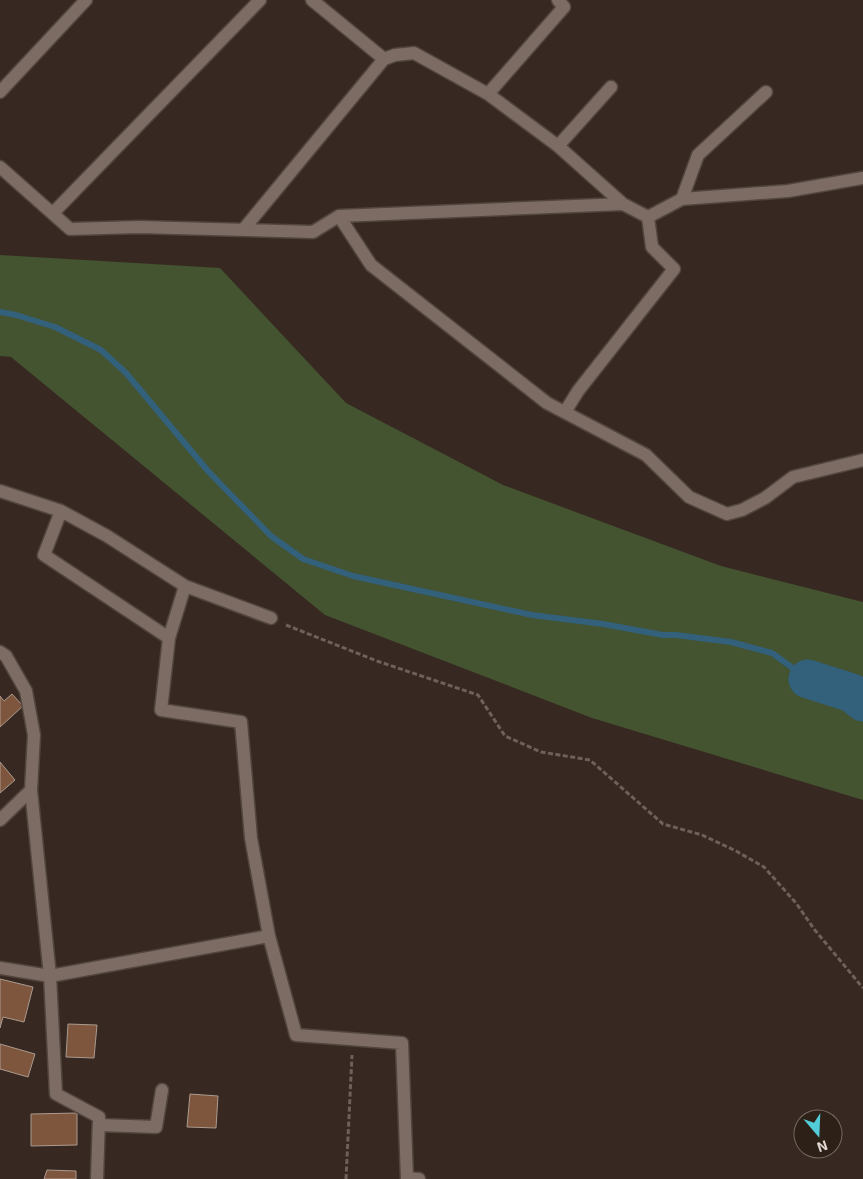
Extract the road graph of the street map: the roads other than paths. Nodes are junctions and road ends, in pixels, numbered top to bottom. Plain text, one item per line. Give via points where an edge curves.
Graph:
1 (86, 0) edge
2 (260, 0) edge
3 (312, 0) edge
4 (558, 0) edge
5 (384, 59) junction
6 (611, 88) dead end
7 (0, 92) edge
8 (766, 92) dead end
9 (488, 94) junction
10 (558, 146) junction
11 (0, 167) edge
12 (863, 178) edge
13 (682, 199) junction
14 (623, 204) junction
15 (53, 213) junction
16 (339, 216) junction
17 (648, 217) junction
18 (242, 230) junction
19 (565, 412) junction
20 (863, 460) edge
21 (0, 491) edge
22 (60, 511) junction
23 (185, 586) junction
24 (271, 618) road end
25 (169, 638) junction
26 (2, 656) edge
27 (31, 790) junction
28 (0, 820) edge
29 (269, 936) junction
30 (0, 968) edge
31 (50, 976) junction
32 (162, 1090) dead end
33 (99, 1125) junction
34 (97, 1179) edge
35 (419, 1179) edge

1 - 7 street
2 - 15 street
3 - 5 street
4 - 9 street via 564,7
5 - 9 street via 414,53
5 - 18 street
6 - 10 street
8 - 13 street via 698,155
9 - 10 street
10 - 14 street
11 - 15 street
12 - 13 street via 788,191
13 - 17 street
14 - 16 street
14 - 17 street
15 - 18 street via 70,229
16 - 18 street via 313,232
16 - 19 street via 371,265 547,403
17 - 19 street via 652,248 674,269 578,390
19 - 20 street via 646,455 689,497 728,514 765,498 793,477
21 - 22 street
22 - 23 street via 107,536
22 - 25 street via 44,555
23 - 24 street
23 - 25 street
25 - 29 street via 161,710 241,722 251,838
26 - 27 street via 26,691 34,735
27 - 28 street
27 - 31 street
29 - 31 street
29 - 35 street via 296,1035 402,1043 407,1178
30 - 31 street
31 - 33 street via 56,1094 99,1117
32 - 33 street via 156,1127
33 - 34 street

